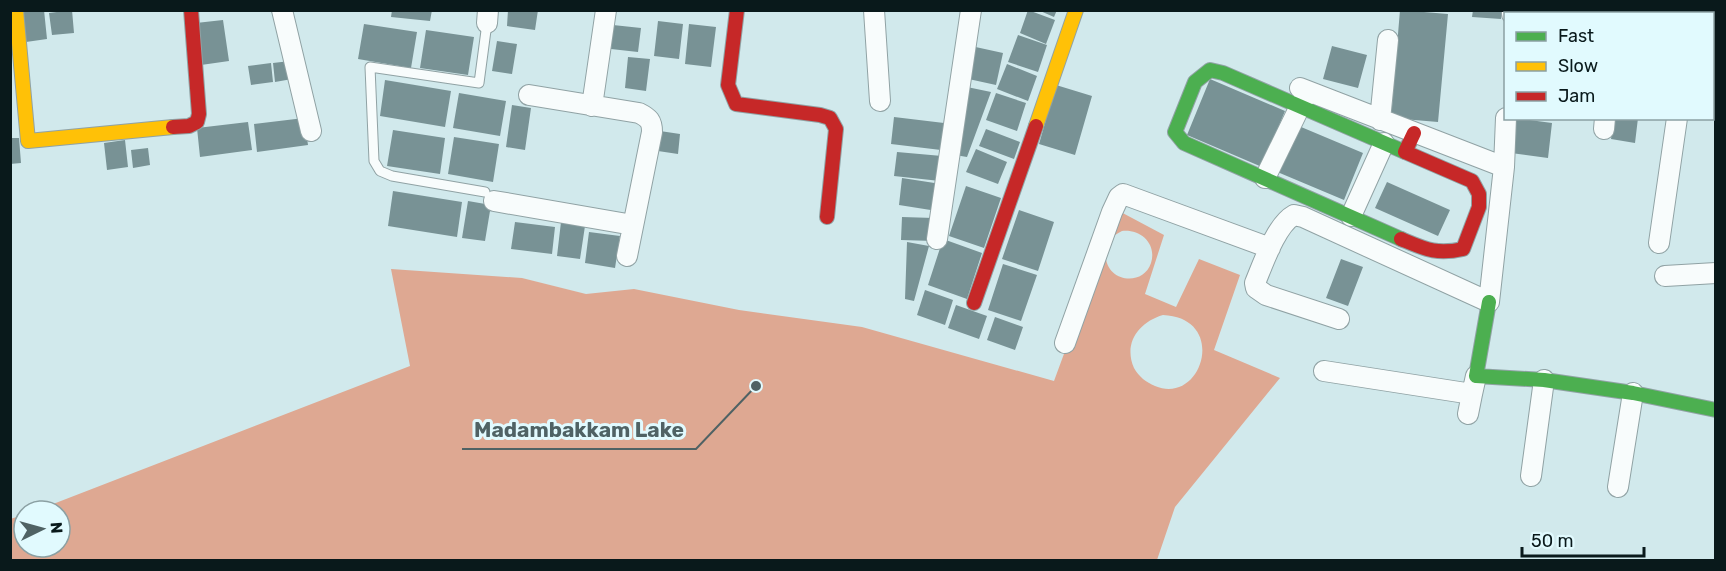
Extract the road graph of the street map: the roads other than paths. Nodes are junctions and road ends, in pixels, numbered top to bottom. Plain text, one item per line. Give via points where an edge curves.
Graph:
1 (16, 10) edge
2 (191, 10) edge
3 (282, 10) edge
4 (606, 10) edge
5 (737, 10) edge
6 (874, 10) edge
7 (971, 10) edge
8 (1076, 10) edge
9 (487, 17) edge
10 (1388, 40) dead end
11 (529, 95) dead end
12 (1302, 95) junction
13 (880, 101) dead end
14 (592, 106) junction
15 (1380, 120) junction
16 (1506, 120) edge
17 (1677, 120) edge
18 (311, 131) dead end
19 (1414, 133) junction
20 (1383, 143) junction
21 (1405, 152) junction
22 (1504, 167) junction
23 (1265, 178) junction
24 (489, 197) joint
25 (1351, 216) junction
26 (827, 217) dead end
27 (633, 225) junction
28 (937, 238) dead end
29 (1659, 243) dead end
30 (1270, 248) junction
31 (627, 256) dead end
32 (1716, 273) edge
33 (1665, 276) dead end
34 (1489, 302) junction
35 (974, 303) dead end
36 (1339, 319) dead end
37 (1065, 343) dead end
38 (1324, 371) dead end
39 (1544, 380) junction
40 (1474, 385) junction
41 (1632, 393) junction
42 (1716, 410) edge
43 (1468, 414) dead end
44 (1531, 476) dead end
45 (1618, 487) dead end

1 - 2 street via 28,141 189,126 197,122
3 - 18 street
4 - 14 street
5 - 26 street via 728,85 736,104 820,115 830,118 836,129
6 - 13 street
7 - 28 street
8 - 35 street
9 - 24 lane via 478,83 370,67 374,161 380,171
10 - 15 street
11 - 14 street
12 - 15 street
12 - 20 street
12 - 23 street
12 - 23 street via 1210,70 1195,82 1175,132 1184,143
14 - 27 street via 639,113 652,124
15 - 19 street
16 - 22 street
17 - 29 street
19 - 21 street
19 - 22 street
20 - 21 street
20 - 25 street
21 - 25 street via 1472,181 1479,194 1479,207 1463,249 1431,252
22 - 34 street
23 - 25 street
24 - 27 street
27 - 31 street
30 - 34 street via 1287,219 1294,215 1303,217
30 - 36 street via 1256,288 1266,295
30 - 37 street via 1123,194 1112,212
32 - 33 street
34 - 40 street
38 - 40 street
39 - 40 street
39 - 41 street
39 - 44 street
40 - 43 street
41 - 42 street
41 - 45 street

